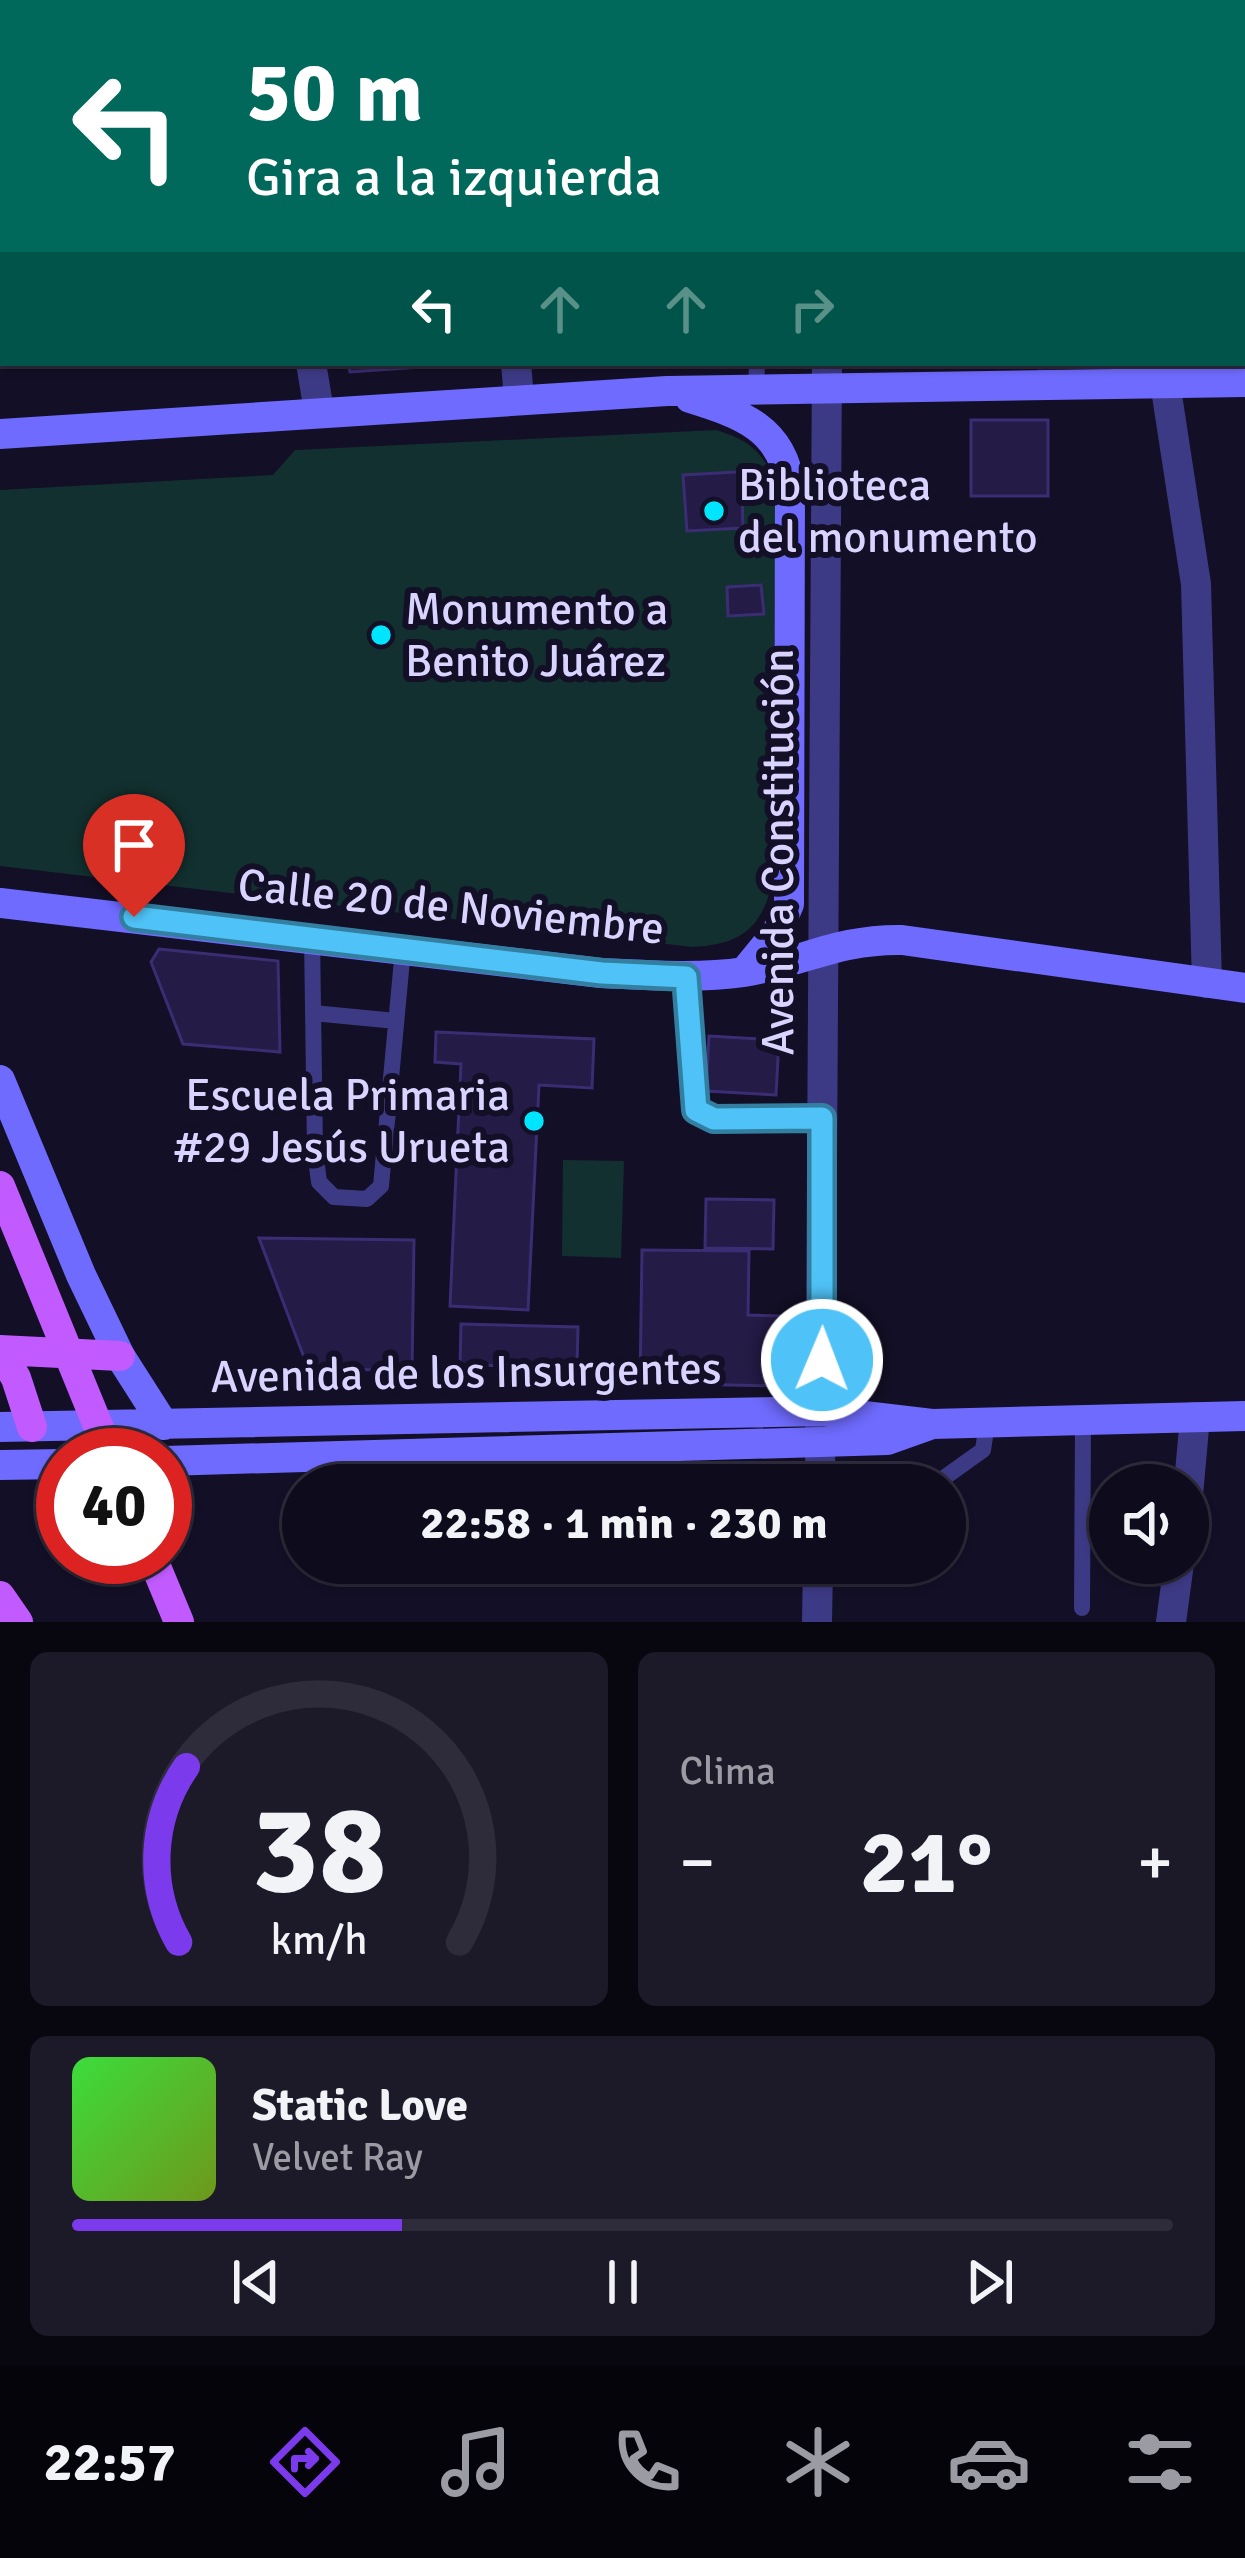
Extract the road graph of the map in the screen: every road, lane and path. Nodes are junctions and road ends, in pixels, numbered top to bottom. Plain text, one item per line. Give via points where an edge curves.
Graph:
1 (312, 366) edge
2 (516, 366) edge
3 (1164, 373) edge
4 (826, 375) edge
5 (756, 376) edge
6 (1245, 382) edge
7 (667, 391) junction
8 (519, 399) junction
9 (319, 411) junction
10 (0, 434) edge
11 (0, 903) edge
12 (312, 936) junction
13 (822, 947) junction
14 (403, 949) junction
15 (745, 971) junction
16 (686, 977) junction
17 (1207, 983) junction
18 (1245, 988) edge
19 (313, 1013) junction
20 (396, 1021) junction
21 (0, 1080) edge
22 (822, 1118) junction
23 (0, 1186) edge
24 (0, 1351) edge
25 (120, 1356) junction
26 (822, 1411) junction
27 (1245, 1416) edge
28 (1195, 1418) junction
29 (1083, 1422) junction
30 (987, 1423) junction
31 (932, 1424) junction
32 (164, 1425) junction
33 (0, 1427) edge
34 (32, 1427) junction
35 (99, 1428) edge
36 (821, 1443) junction
37 (192, 1460) edge
38 (36, 1464) edge
39 (820, 1464) edge
40 (963, 1464) edge
41 (1191, 1464) edge
42 (0, 1465) edge
43 (163, 1584) edge
44 (818, 1584) edge
45 (1177, 1584) edge
46 (0, 1596) edge
47 (1082, 1608) dead end
48 (18, 1622) edge
49 (179, 1622) edge
50 (818, 1622) edge
51 (1172, 1622) edge

1 - 9 street
2 - 8 street
3 - 4 main road
3 - 6 main road
3 - 17 street via 1196,584
4 - 5 main road
4 - 13 street, Avenida Constitución
5 - 7 main road
7 - 8 main road
7 - 15 main road via 748,416 787,464 789,904
8 - 9 main road
9 - 10 main road
11 - 12 main road, Calle 20 de Noviembre
12 - 14 main road, Calle 20 de Noviembre
12 - 19 lane
13 - 15 main road, Calle 20 de Noviembre
13 - 17 main road, Calle 20 de Noviembre via 902,940
13 - 22 street, Avenida Constitución
14 - 16 main road, Calle 20 de Noviembre
14 - 20 lane
15 - 16 main road, Calle 20 de Noviembre
16 - 22 lane via 696,1110 714,1119
17 - 18 main road, Calle 20 de Noviembre
19 - 20 lane
19 - 20 lane via 317,1166 334,1197 367,1199 381,1186
21 - 25 main road
22 - 26 street, Avenida Constitución
23 - 35 main road, bridge
24 - 25 main road
24 - 34 main road
25 - 32 main road
26 - 31 main road, Avenida de los Insurgentes
26 - 32 main road, Avenida de los Insurgentes
26 - 36 street, Avenida Constitución
27 - 28 main road, Avenida de los Insurgentes
28 - 29 main road, Avenida de los Insurgentes
28 - 41 street
29 - 30 main road, Avenida de los Insurgentes
29 - 47 lane
30 - 31 main road, Avenida de los Insurgentes
30 - 40 lane via 983,1450
31 - 36 main road, Avenida de los Insurgentes via 887,1440
32 - 34 main road, Avenida de los Insurgentes
33 - 34 main road, Avenida de los Insurgentes
36 - 37 main road, Avenida de los Insurgentes
36 - 39 street, Avenida Constitución
38 - 42 main road
43 - 49 main road
44 - 50 street
45 - 51 street
46 - 48 main road

